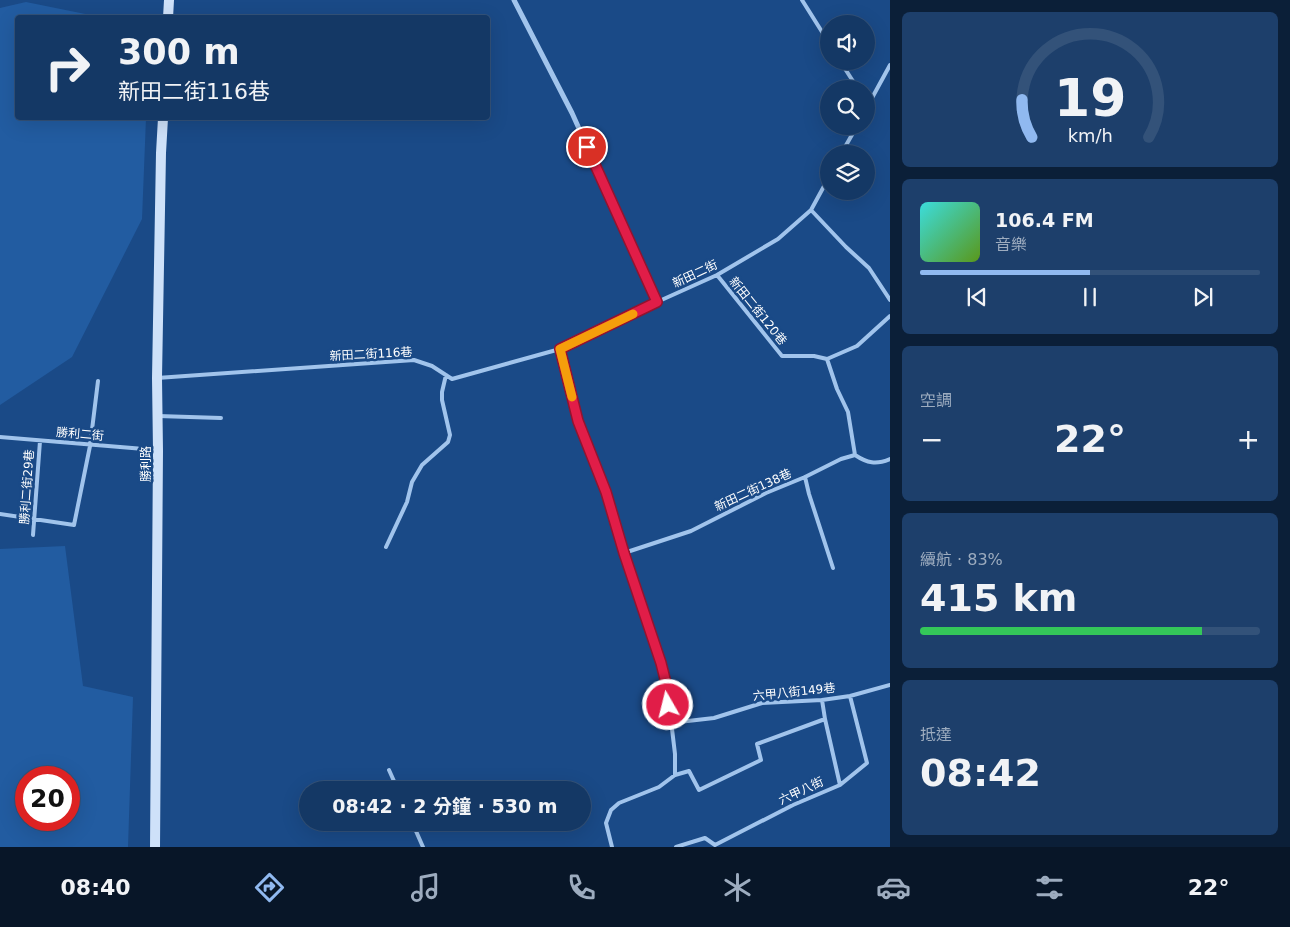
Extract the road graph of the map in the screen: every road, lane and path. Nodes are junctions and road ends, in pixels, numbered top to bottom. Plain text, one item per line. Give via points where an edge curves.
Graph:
1 (169, 0) edge
2 (514, 0) edge
3 (802, 0) edge
4 (168, 15) edge
5 (820, 29) edge
6 (890, 65) edge
7 (875, 91) edge
8 (163, 120) edge
9 (820, 194) edge
10 (811, 210) junction
11 (717, 275) junction
12 (890, 300) edge
13 (657, 302) junction
14 (890, 316) edge
15 (560, 349) junction
16 (827, 359) junction
17 (446, 375) junction
18 (157, 378) junction
19 (98, 381) dead end
20 (158, 416) junction
21 (221, 418) dead end
22 (0, 437) edge
23 (40, 441) junction
24 (90, 446) junction
25 (158, 450) junction
26 (855, 455) junction
27 (890, 460) edge
28 (805, 477) junction
29 (0, 514) edge
30 (34, 519) junction
31 (33, 535) dead end
32 (386, 547) dead end
33 (624, 553) junction
34 (833, 568) dead end
35 (890, 685) edge
36 (850, 696) junction
37 (822, 700) junction
38 (825, 719) junction
39 (670, 722) junction
40 (389, 770) dead end
41 (675, 775) junction
42 (394, 781) edge
43 (840, 785) junction
44 (416, 831) edge
45 (155, 847) edge
46 (422, 847) edge
47 (612, 847) edge
48 (676, 847) edge

1 - 4 street
2 - 13 street via 572,113
3 - 5 lane
6 - 7 lane
8 - 18 street, 勝利路
9 - 10 lane, 新田二街
10 - 11 lane, 新田二街 via 778,239
10 - 12 lane via 869,268
11 - 13 lane, 新田二街
11 - 16 lane, 新田二街120巷 via 782,356
13 - 15 lane, 新田二街116巷
14 - 16 lane, 新田二街120巷 via 858,346
15 - 17 lane, 新田二街116巷 via 452,379
15 - 33 lane via 578,421 606,492
16 - 26 lane via 848,412
17 - 18 lane, 新田二街116巷 via 414,360
17 - 32 lane via 442,400 450,435 448,442 422,465
18 - 20 street, 勝利路
19 - 24 lane
20 - 21 lane
20 - 25 street, 勝利路
22 - 23 lane, 勝利二街
23 - 24 lane, 勝利二街
23 - 30 lane, 勝利二街29巷
24 - 25 lane, 勝利二街
24 - 30 lane via 74,525
25 - 45 street, 勝利路
26 - 27 lane via 869,462
26 - 28 lane, 新田二街138巷
28 - 33 lane, 新田二街138巷 via 690,531
28 - 34 lane
29 - 30 lane
30 - 31 lane, 勝利二街29巷
33 - 39 lane via 661,663
35 - 36 lane, 六甲八街149巷
36 - 37 lane, 六甲八街149巷
36 - 43 lane, 六甲八街 via 867,763
37 - 38 lane
37 - 39 lane, 六甲八街149巷 via 762,703 714,718
38 - 41 lane via 757,744 761,760 699,790 689,770
38 - 43 lane
39 - 41 lane
40 - 42 lane
41 - 47 lane via 611,810 606,823
43 - 48 lane, 六甲八街 via 714,845 705,838
44 - 46 lane

